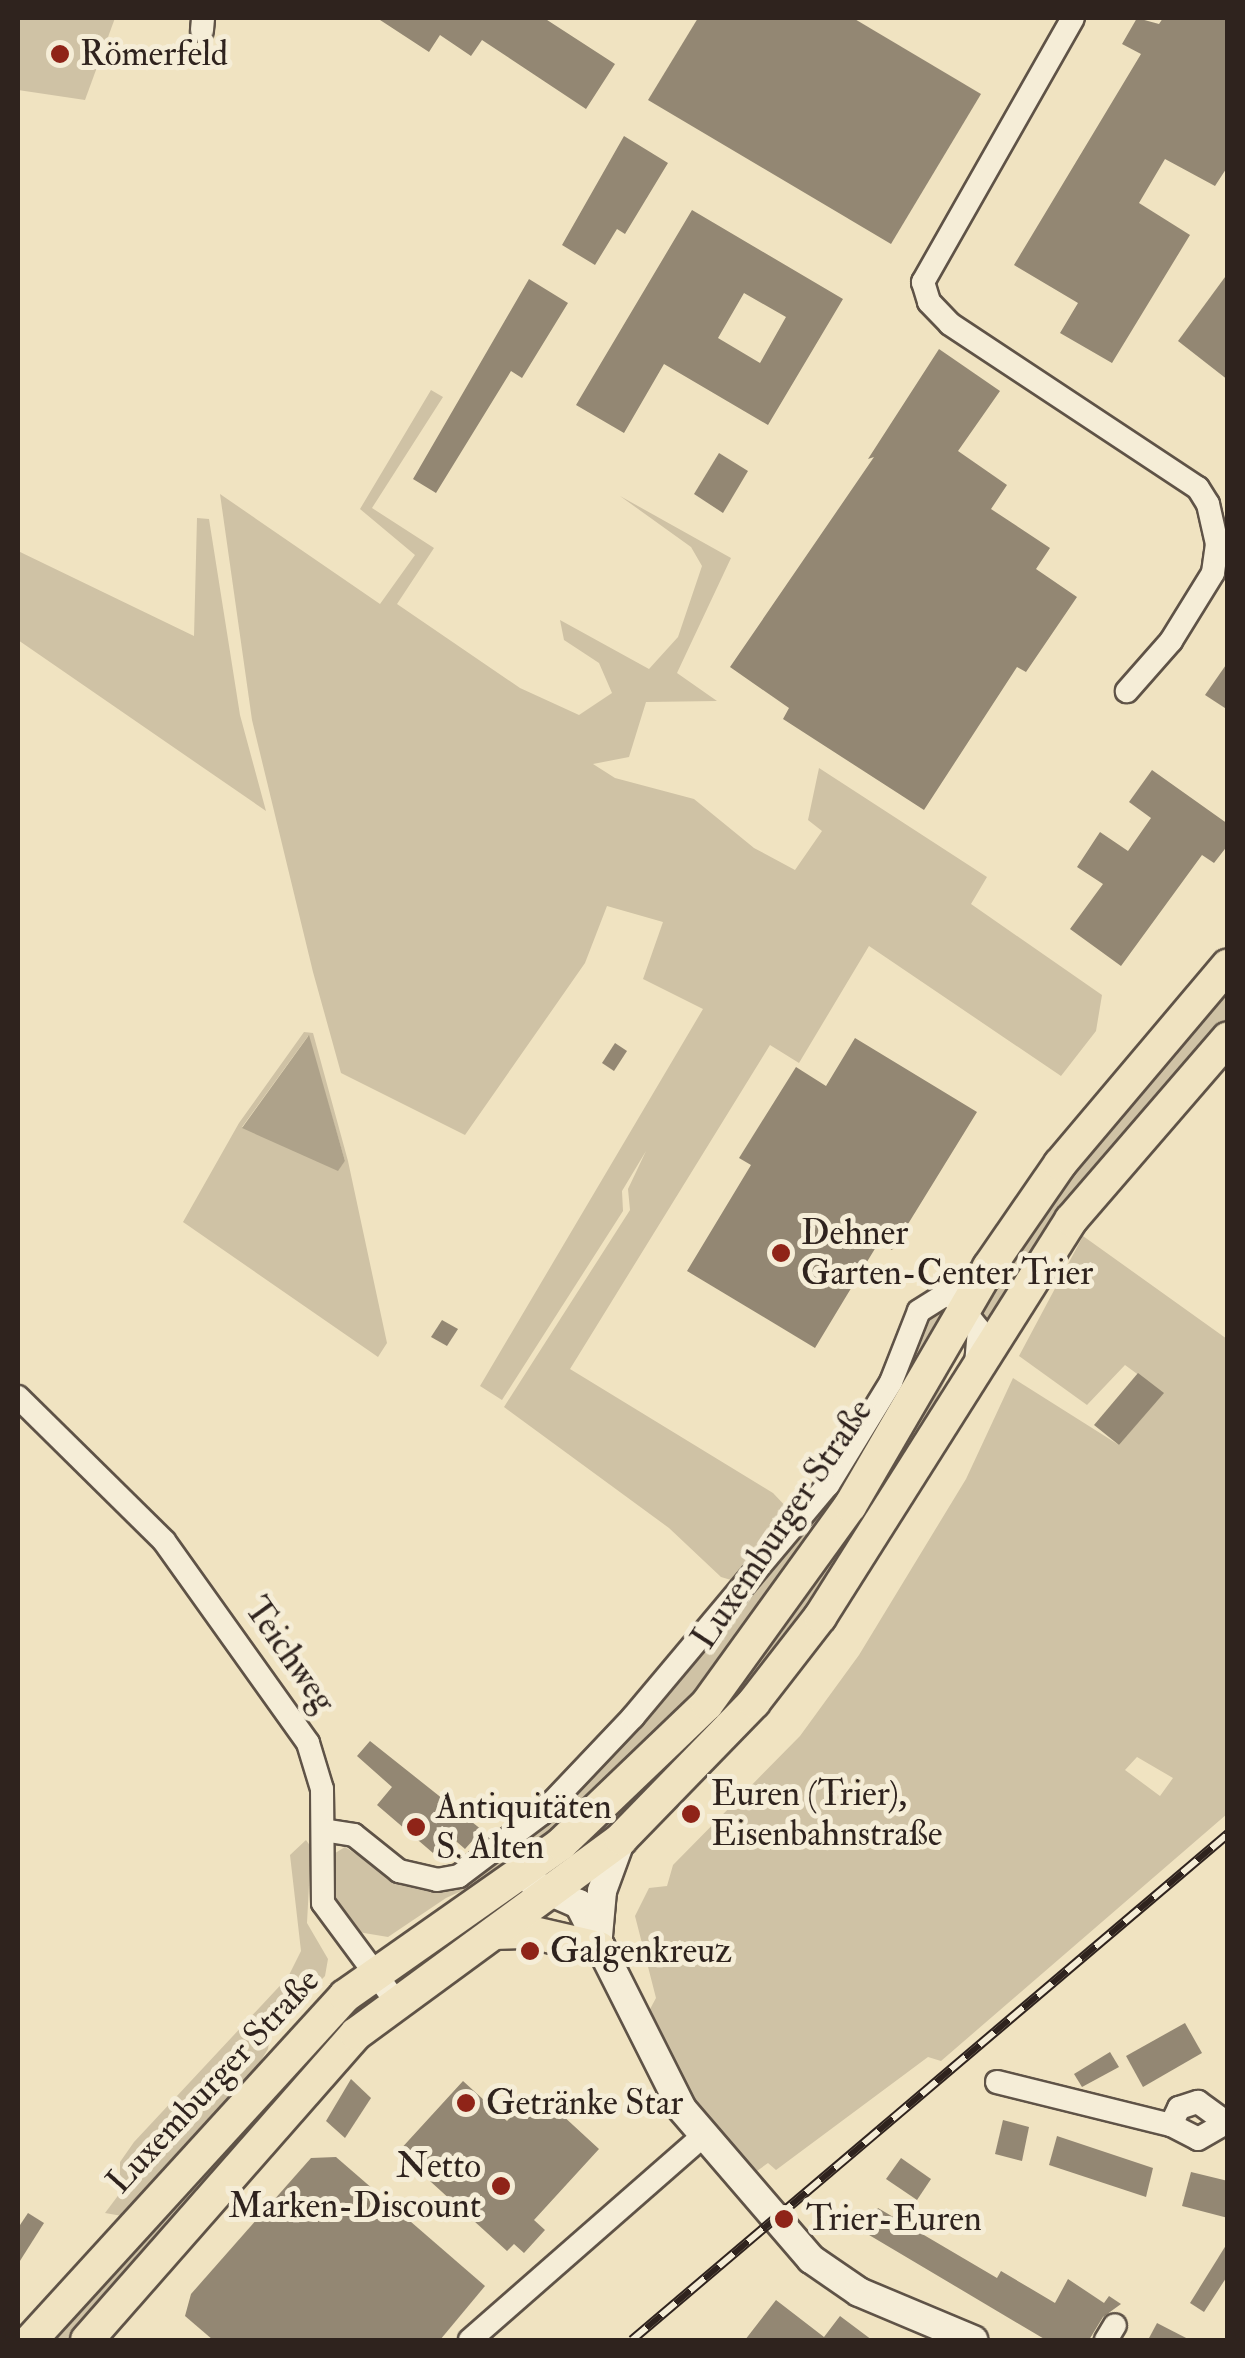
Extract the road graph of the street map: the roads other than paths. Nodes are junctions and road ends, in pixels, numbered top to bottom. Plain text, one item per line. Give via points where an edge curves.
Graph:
1 (1072, 18) edge
2 (1127, 691) dead end
3 (1228, 965) edge
4 (1227, 1038) edge
5 (952, 1303) junction
6 (975, 1366) junction
7 (18, 1397) edge
8 (322, 1830) junction
9 (621, 1839) junction
10 (561, 1844) junction
11 (506, 1882) junction
12 (556, 1890) junction
13 (494, 1933) junction
14 (599, 1948) junction
15 (372, 1973) junction
16 (398, 2003) junction
17 (997, 2082) dead end
18 (1227, 2122) edge
19 (1171, 2125) junction
20 (703, 2136) junction
21 (31, 2340) edge
22 (87, 2340) edge
23 (470, 2340) edge
24 (973, 2340) edge

1 - 2 street via 923,282 928,302 950,324 1198,488 1208,504 1217,544 1214,573 1171,640
3 - 5 main road, Luxemburger Straße via 1108,1100 989,1267
4 - 6 main road, Luxemburger Straße via 1071,1220
5 - 6 street via 979,1330
5 - 8 street, Luxemburger Straße via 919,1312 890,1382 828,1485 541,1814 459,1876 421,1878 400,1871 354,1835
5 - 10 main road, Luxemburger Straße via 793,1592 706,1704
6 - 9 main road, Luxemburger Straße via 820,1617 698,1766
7 - 8 street, Teichweg via 164,1541 250,1656 308,1743 322,1789
8 - 15 street, Teichweg via 323,1903
9 - 12 main road, Luxemburger Straße
9 - 14 street via 602,1891
10 - 11 main road, Luxemburger Straße
10 - 12 street
11 - 12 street
11 - 15 main road, Luxemburger Straße
12 - 13 main road, Luxemburger Straße
12 - 14 street via 571,1926
13 - 14 main road via 530,1932
13 - 16 main road, Luxemburger Straße
14 - 20 street via 658,2071
15 - 16 street, Teichweg
15 - 21 main road, Luxemburger Straße via 293,2046
16 - 22 main road, Luxemburger Straße via 356,2034
17 - 19 street
18 - 19 street via 1206,2138
18 - 19 street via 1198,2102 1179,2108
20 - 23 street
20 - 24 street via 782,2228 838,2280

